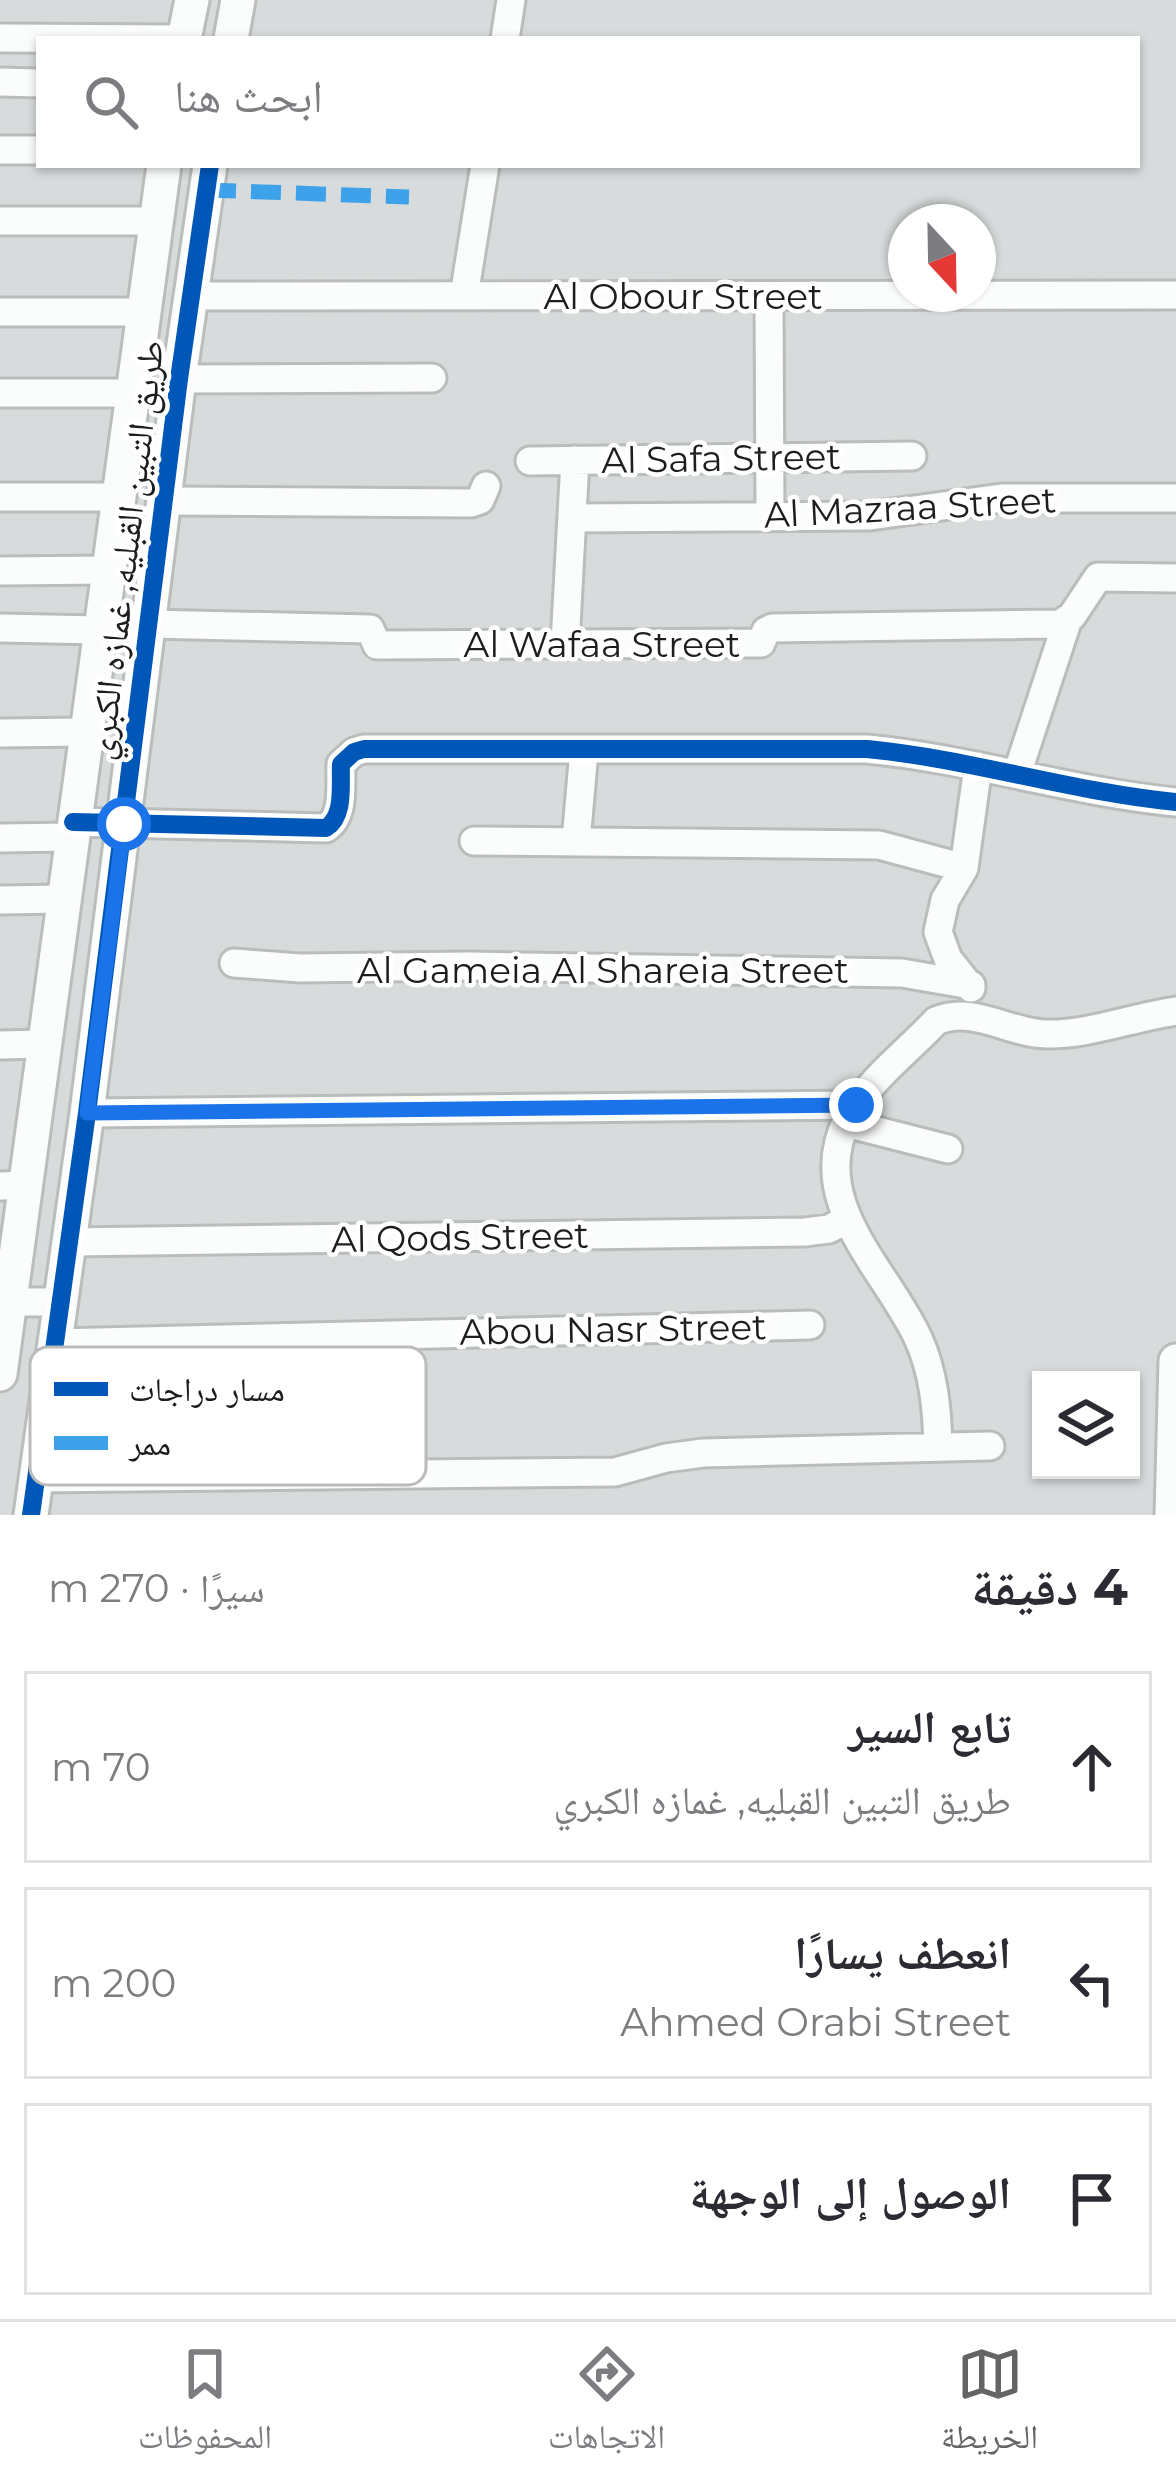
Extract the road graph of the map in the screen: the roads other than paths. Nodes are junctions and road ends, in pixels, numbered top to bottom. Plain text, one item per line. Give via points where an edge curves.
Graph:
1 (192, 0) edge
2 (238, 0) edge
3 (511, 0) edge
4 (185, 36) edge
5 (232, 36) edge
6 (505, 36) edge
7 (0, 38) edge
8 (36, 38) edge
9 (0, 82) edge
10 (36, 83) edge
11 (0, 150) edge
12 (36, 150) edge
13 (164, 168) edge
14 (210, 168) edge
15 (485, 168) edge
16 (0, 221) edge
17 (156, 221) junction
18 (1176, 295) edge
19 (190, 296) junction
20 (464, 296) junction
21 (769, 296) junction
22 (0, 312) edge
23 (143, 312) junction
24 (432, 378) dead end
25 (179, 379) junction
26 (0, 393) edge
27 (132, 393) junction
28 (912, 456) dead end
29 (770, 457) junction
30 (575, 460) junction
31 (530, 461) dead end
32 (486, 486) dead end
33 (0, 497) edge
34 (117, 497) junction
35 (1176, 498) edge
36 (164, 501) junction
37 (770, 517) junction
38 (572, 518) junction
39 (107, 570) junction
40 (0, 571) edge
41 (1176, 578) edge
42 (1067, 622) junction
43 (149, 624) junction
44 (0, 628) edge
45 (99, 630) junction
46 (565, 644) junction
47 (85, 732) junction
48 (0, 733) edge
49 (584, 751) junction
50 (977, 766) junction
51 (1016, 774) junction
52 (1176, 802) edge
53 (124, 824) junction
54 (72, 830) junction
55 (0, 838) edge
56 (474, 841) dead end
57 (576, 842) junction
58 (964, 868) junction
59 (62, 899) junction
60 (0, 900) edge
61 (234, 963) dead end
62 (971, 985) junction
63 (1176, 1011) edge
64 (973, 1016) junction
65 (43, 1044) junction
66 (0, 1045) edge
67 (87, 1113) junction
68 (851, 1114) junction
69 (948, 1148) dead end
70 (12, 1185) edge
71 (847, 1219) junction
72 (70, 1242) junction
73 (5, 1302) edge
74 (62, 1302) junction
75 (810, 1324) dead end
76 (56, 1343) junction
77 (55, 1347) edge
78 (1176, 1361) edge
79 (0, 1373) edge
80 (990, 1446) dead end
81 (938, 1447) junction
82 (426, 1474) edge
83 (35, 1485) edge
84 (31, 1515) edge
85 (1172, 1515) edge

1 - 4 street
2 - 5 street
3 - 6 street
7 - 8 street
9 - 10 street
11 - 12 street
13 - 17 street, طريق التبين القبليه, غمازه الكبري
14 - 19 street, طريق التبين القبليه, غمازه الكبري
15 - 20 street
16 - 17 street
17 - 23 street, طريق التبين القبليه, غمازه الكبري
18 - 21 street, Al Obour Street
19 - 20 street, Al Obour Street
19 - 25 street, طريق التبين القبليه, غمازه الكبري
20 - 21 street, Al Obour Street
21 - 29 street
22 - 23 street
23 - 27 street, طريق التبين القبليه, غمازه الكبري
24 - 25 street
25 - 36 street, طريق التبين القبليه, غمازه الكبري
26 - 27 street
27 - 34 street, طريق التبين القبليه, غمازه الكبري
28 - 29 street, Al Safa Street
29 - 30 street, Al Safa Street
29 - 37 street
30 - 31 street, Al Safa Street
30 - 38 street
32 - 36 street via 471,503
33 - 34 street
34 - 39 street, طريق التبين القبليه, غمازه الكبري
35 - 37 street, Al Mazraa Street via 1019,496 887,515
36 - 43 street, طريق التبين القبليه, غمازه الكبري
37 - 38 street, Al Mazraa Street
38 - 46 street
39 - 40 street
39 - 45 street, طريق التبين القبليه, غمازه الكبري
41 - 42 street via 1098,577
42 - 46 street, Al Wafaa Street via 772,628 761,643
42 - 51 street
43 - 46 street, Al Wafaa Street via 370,629 376,645
43 - 53 street, طريق التبين القبليه, غمازه الكبري
44 - 45 street
45 - 47 street, طريق التبين القبليه, غمازه الكبري
47 - 48 street
47 - 54 street, طريق التبين القبليه, غمازه الكبري
49 - 50 street via 867,749
49 - 53 street via 364,749 341,764 339,812 326,828
49 - 57 street
50 - 51 street
50 - 58 street
51 - 52 street
53 - 54 street
53 - 67 street, طريق التبين القبليه, غمازه الكبري
54 - 55 street
54 - 59 street, طريق التبين القبليه, غمازه الكبري
56 - 57 street
57 - 58 street via 879,845
58 - 62 street via 938,932
59 - 60 street
59 - 65 street, طريق التبين القبليه, غمازه الكبري
61 - 62 street, Al Gameia Al Shareia Street via 902,973
62 - 64 street
63 - 64 street via 1048,1034
64 - 68 street via 936,1021
65 - 66 street
65 - 70 street, طريق التبين القبليه, غمازه الكبري
67 - 68 street
67 - 72 street, طريق التبين القبليه, غمازه الكبري
68 - 69 street
68 - 71 street via 837,1174
70 - 73 street, طريق التبين القبليه, غمازه الكبري
71 - 72 street, Al Qods Street via 805,1232
71 - 81 street via 931,1370
72 - 74 street, طريق التبين القبليه, غمازه الكبري
73 - 74 street
73 - 79 street, طريق التبين القبليه, غمازه الكبري
74 - 76 street, طريق التبين القبليه, غمازه الكبري
75 - 76 street, Abou Nasr Street
76 - 77 street, طريق التبين القبليه, غمازه الكبري
78 - 85 street
80 - 81 street
81 - 82 street via 703,1453 615,1472
83 - 84 street, طريق التبين القبليه, غمازه الكبري

